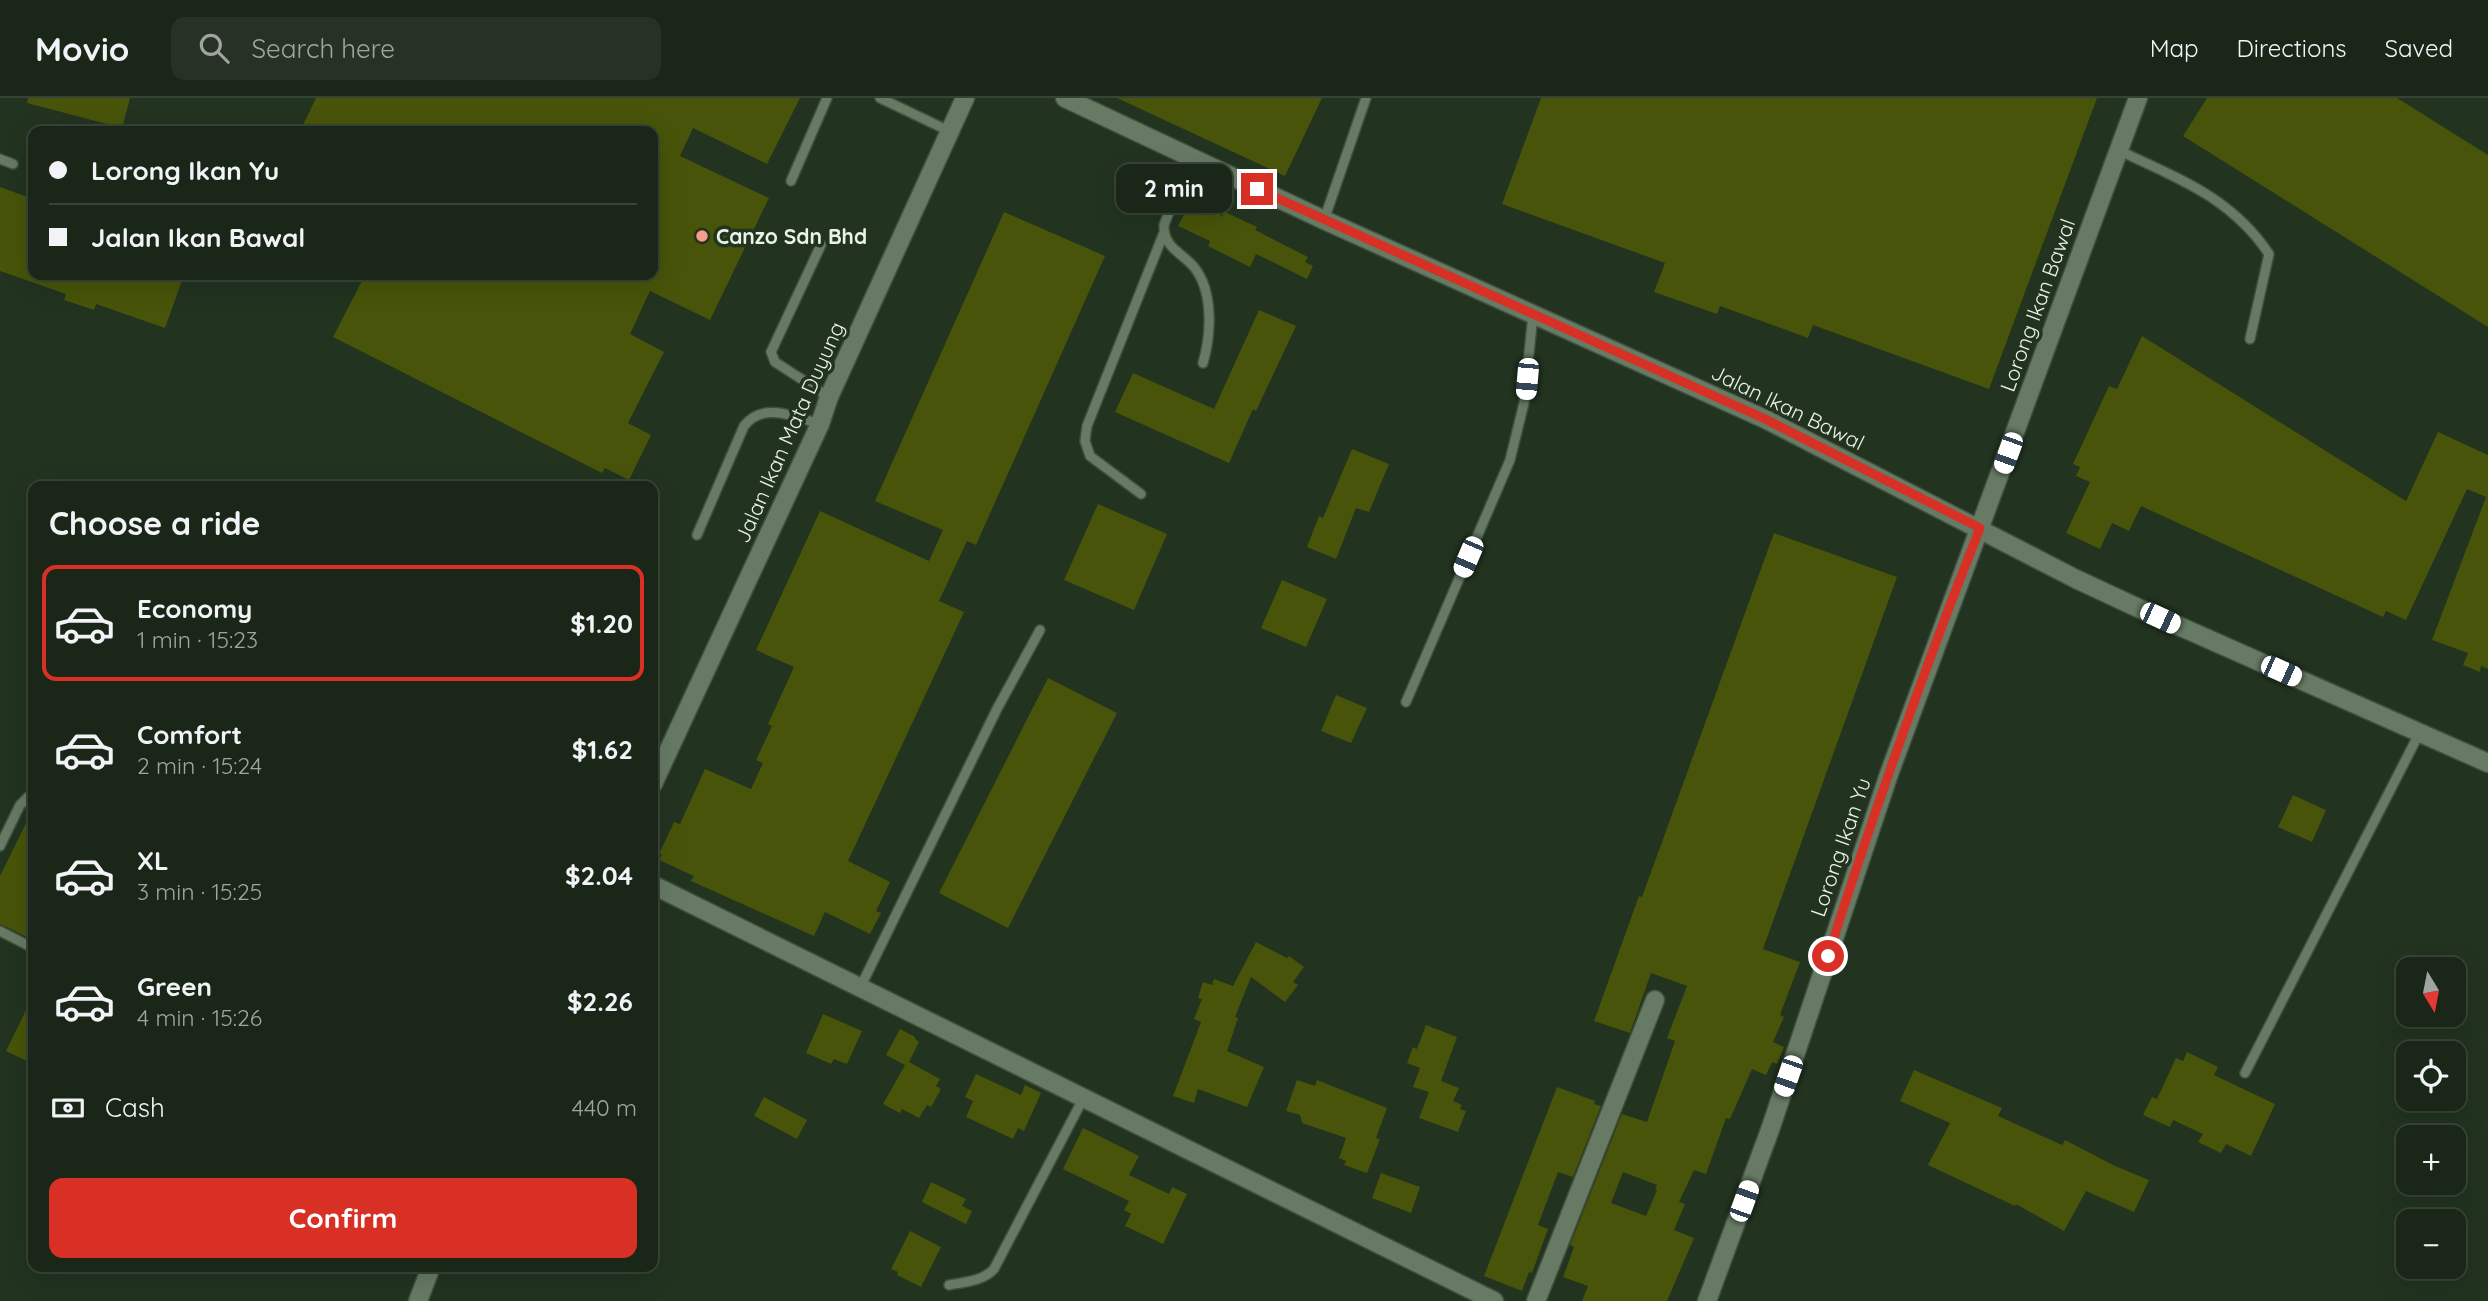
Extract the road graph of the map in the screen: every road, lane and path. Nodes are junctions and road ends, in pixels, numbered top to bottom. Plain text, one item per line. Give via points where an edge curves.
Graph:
1 (827, 98) edge
2 (880, 98) edge
3 (965, 98) edge
4 (1065, 98) edge
5 (1366, 98) edge
6 (2138, 98) edge
7 (949, 131) junction
8 (2118, 150) junction
9 (1190, 158) junction
10 (0, 159) edge
11 (13, 164) dead end
12 (791, 181) dead end
13 (1324, 219) junction
14 (1163, 235) junction
15 (821, 245) dead end
16 (1533, 314) junction
17 (2250, 339) dead end
18 (1203, 363) dead end
19 (829, 397) junction
20 (820, 424) junction
21 (1142, 494) dead end
22 (1980, 528) junction
23 (697, 535) dead end
24 (1040, 630) dead end
25 (1406, 702) dead end
26 (2420, 732) junction
27 (2488, 763) edge
28 (658, 766) edge
29 (28, 797) edge
30 (0, 846) edge
31 (658, 887) edge
32 (0, 931) edge
33 (28, 945) edge
34 (860, 988) junction
35 (1655, 1000) dead end
36 (2245, 1073) dead end
37 (1083, 1099) junction
38 (428, 1272) edge
39 (949, 1285) dead end
40 (418, 1301) edge
41 (1494, 1301) edge
42 (1536, 1301) edge
43 (1707, 1301) edge

1 - 12 lane
2 - 7 lane
3 - 7 street, Jalan Ikan Mata Duyung
4 - 9 street, Jalan Ikan Bawal
5 - 13 lane
6 - 8 street, Lorong Ikan Bawal
7 - 19 street, Jalan Ikan Mata Duyung
8 - 17 lane via 2224,205 2258,237 2269,254
8 - 22 street, Lorong Ikan Bawal
9 - 13 street, Jalan Ikan Bawal
9 - 14 lane
10 - 11 lane
13 - 16 street, Jalan Ikan Bawal
14 - 18 lane via 1201,280 1209,325
14 - 21 lane via 1085,441 1090,456
15 - 19 lane via 771,352 775,362
16 - 22 street, Jalan Ikan Bawal via 1765,419
16 - 25 lane via 1524,403 1510,460
19 - 20 street, Jalan Ikan Mata Duyung
20 - 23 lane via 772,412 750,419
20 - 28 street, Jalan Ikan Mata Duyung
22 - 26 street, Jalan Ikan Bawal via 2136,607
22 - 43 street, Lorong Ikan Yu via 1888,775 1771,1127
24 - 34 lane
26 - 27 street, Jalan Ikan Bawal
26 - 36 lane
29 - 30 lane
31 - 34 street
32 - 33 lane
34 - 37 street
35 - 42 street
37 - 39 lane via 994,1269 978,1279
37 - 41 street
38 - 40 street

